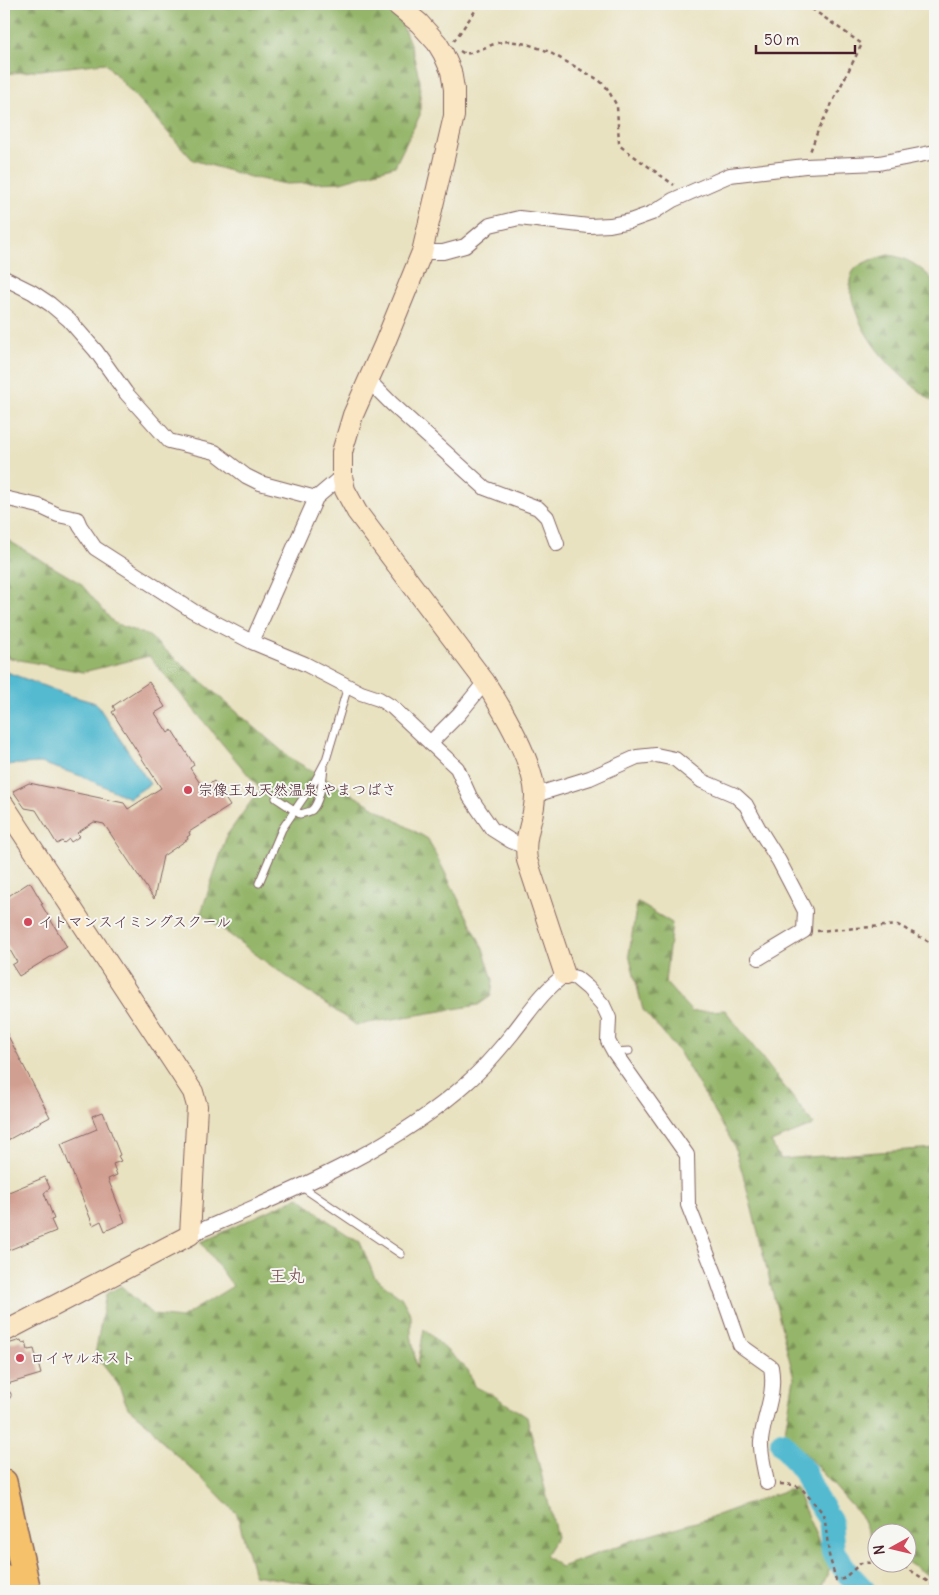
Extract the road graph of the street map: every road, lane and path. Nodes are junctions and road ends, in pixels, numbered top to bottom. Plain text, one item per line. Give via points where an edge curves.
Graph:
1 (396, 4) edge
2 (480, 4) edge
3 (805, 4) edge
4 (447, 49) junction
5 (935, 152) edge
6 (805, 166) junction
7 (687, 194) junction
8 (422, 252) junction
9 (4, 278) edge
10 (369, 380) junction
11 (342, 476) junction
12 (4, 498) edge
13 (316, 498) junction
14 (557, 544) dead end
15 (252, 642) junction
16 (485, 682) junction
17 (348, 686) junction
18 (430, 743) junction
19 (326, 760) junction
20 (535, 795) junction
21 (276, 798) dead end
22 (4, 805) edge
23 (295, 810) junction
24 (525, 847) junction
25 (259, 883) dead end
26 (804, 932) junction
27 (935, 945) edge
28 (759, 958) dead end
29 (565, 975) junction
30 (629, 1051) dead end
31 (614, 1052) junction
32 (302, 1187) junction
33 (190, 1235) junction
34 (401, 1254) dead end
35 (4, 1332) edge
36 (4, 1482) edge
37 (767, 1484) joint
38 (866, 1563) edge
39 (913, 1572) edge
40 (4, 1577) edge
41 (935, 1586) edge
42 (7, 1591) edge
43 (28, 1591) edge

1 - 4 street
2 - 4 path
3 - 6 path via 862,44 817,133
4 - 7 path via 465,54 497,42 527,44 600,80 617,106 620,146
4 - 8 street via 454,89 454,116
5 - 6 street via 879,163
6 - 7 street via 730,175
7 - 8 street via 630,221 589,226 519,218 490,225 465,246 442,252
8 - 10 street
9 - 13 street via 32,292 68,320 169,441 215,452 260,483
10 - 11 street via 353,415 342,452
10 - 14 street via 486,488 538,508 547,518
11 - 13 street
11 - 16 street via 345,490 357,512
12 - 15 street via 77,519 95,548 186,607
13 - 15 street
15 - 17 street
16 - 18 street
16 - 20 street via 527,760
17 - 18 street via 392,708
17 - 19 lane
18 - 24 street via 457,768 470,797 492,830
19 - 23 lane
19 - 23 lane via 322,785 313,808 300,814
20 - 24 street
20 - 26 street via 590,778 638,757 656,755 675,759 702,781 735,795 746,805 804,911
21 - 23 lane
22 - 33 street via 193,1092 197,1106
23 - 25 lane via 282,829
24 - 29 street
26 - 27 path via 898,925
26 - 28 street
29 - 31 street via 576,978 603,1005 609,1018 608,1041
29 - 32 street via 552,984 469,1081 423,1118 344,1166
30 - 31 lane
31 - 37 street via 687,1155 688,1205 740,1345 771,1367 773,1381 761,1442
32 - 33 street
32 - 34 lane
33 - 35 street
36 - 43 highway
37 - 38 path via 795,1485 817,1504 826,1520 828,1555 836,1580 843,1580
39 - 41 path
40 - 42 highway

